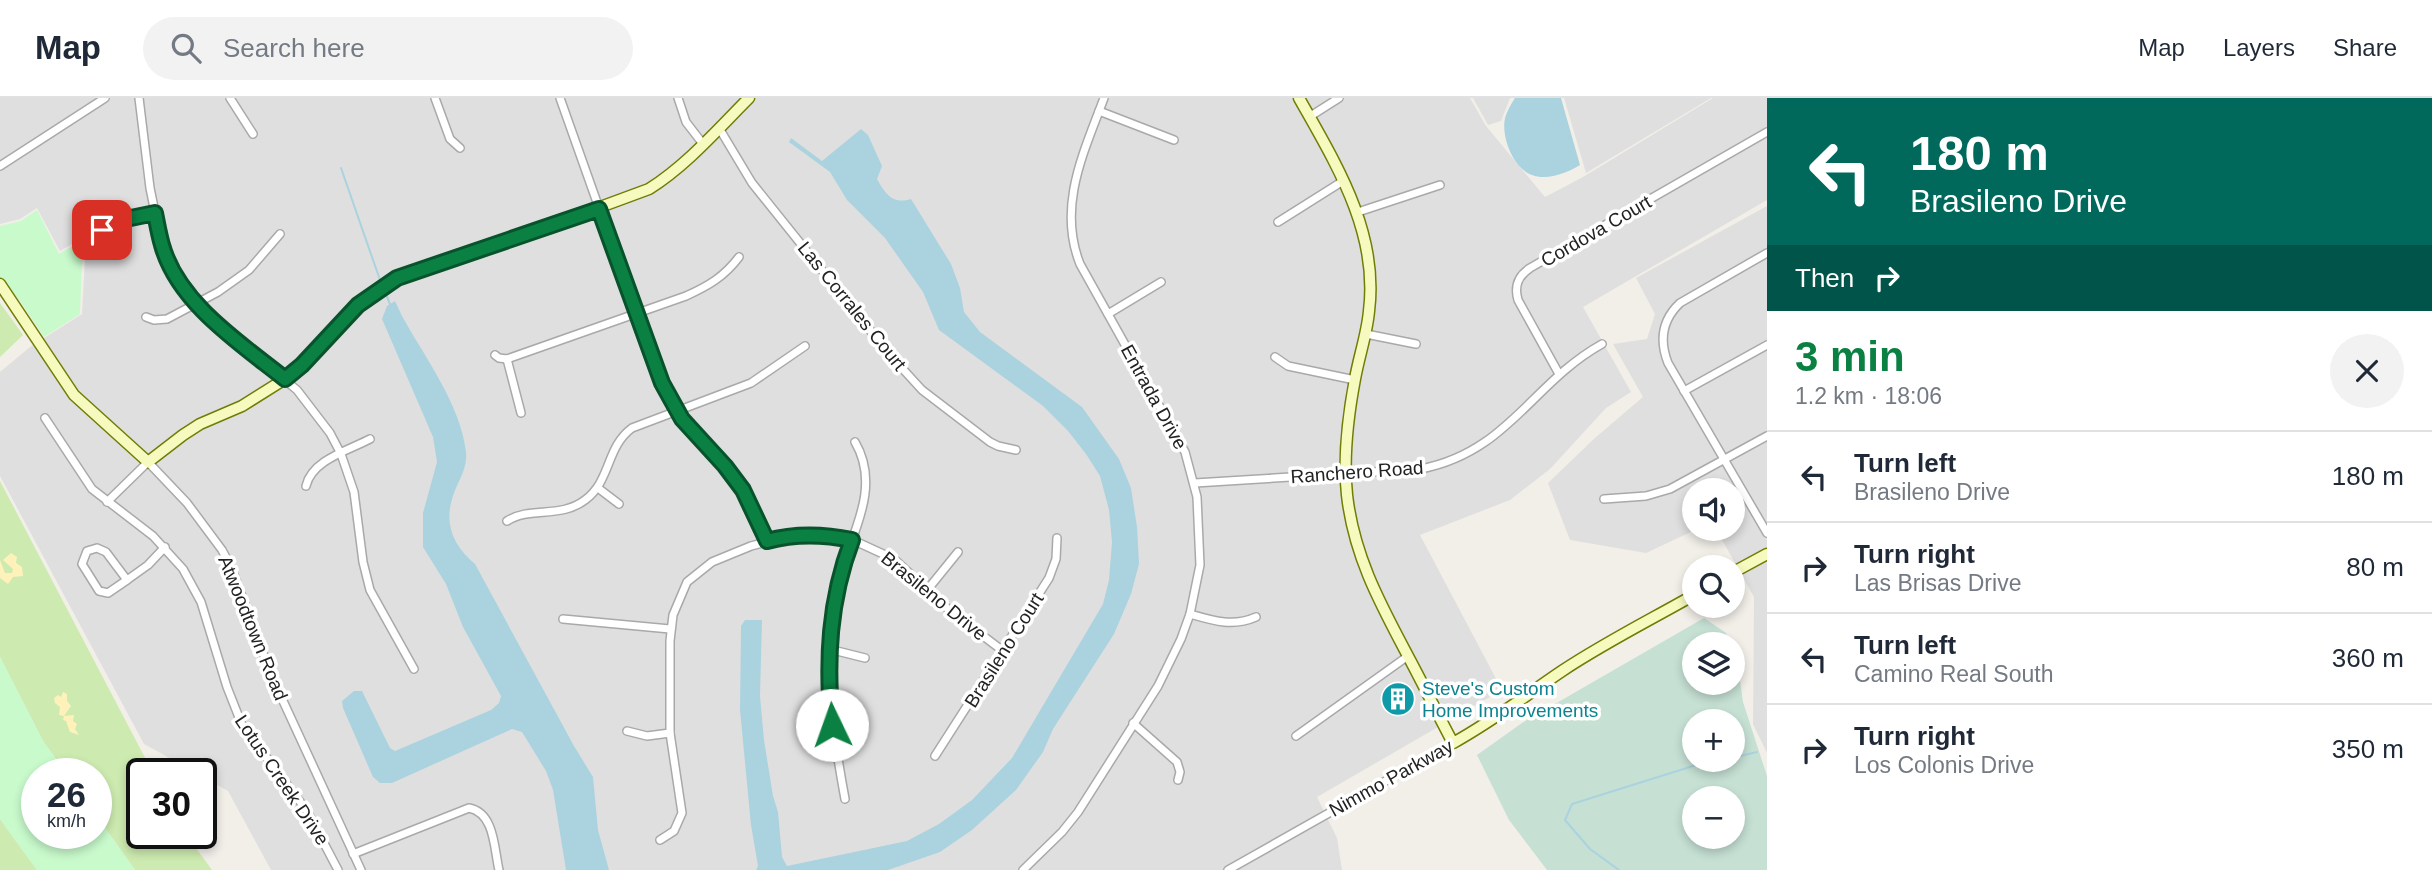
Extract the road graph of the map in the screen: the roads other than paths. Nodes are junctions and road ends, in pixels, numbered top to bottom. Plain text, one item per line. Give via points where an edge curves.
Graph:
1 (105, 98) edge
2 (139, 98) edge
3 (230, 98) edge
4 (435, 98) edge
5 (560, 98) edge
6 (678, 98) edge
7 (749, 98) edge
8 (1104, 98) edge
9 (1299, 98) edge
10 (1339, 98) edge
11 (1099, 111) junction
12 (1309, 117) junction
13 (719, 128) junction
14 (1767, 132) edge
15 (253, 134) dead end
16 (1174, 140) dead end
17 (704, 144) junction
18 (460, 148) dead end
19 (0, 166) edge
20 (1343, 181) junction
21 (1440, 185) dead end
22 (599, 209) junction
23 (1357, 212) junction
24 (155, 213) junction
25 (1278, 222) dead end
26 (102, 230) dead end
27 (280, 234) dead end
28 (1767, 253) edge
29 (739, 257) dead end
30 (1161, 282) dead end
31 (0, 284) edge
32 (196, 304) junction
33 (636, 314) junction
34 (1108, 314) junction
35 (145, 317) dead end
36 (1366, 334) junction
37 (1416, 344) dead end
38 (1602, 344) dead end
39 (1767, 345) edge
40 (804, 346) dead end
41 (495, 355) dead end
42 (1275, 357) dead end
43 (507, 359) junction
44 (1559, 374) junction
45 (285, 379) junction
46 (1355, 380) junction
47 (1684, 391) junction
48 (677, 412) junction
49 (521, 413) dead end
50 (45, 418) dead end
51 (1767, 436) edge
52 (370, 439) dead end
53 (855, 442) dead end
54 (1016, 450) dead end
55 (341, 454) junction
56 (1724, 459) junction
57 (148, 462) junction
58 (1346, 473) junction
59 (1195, 483) junction
60 (306, 486) dead end
61 (598, 488) junction
62 (1604, 499) dead end
63 (107, 502) junction
64 (619, 503) dead end
65 (507, 521) dead end
66 (1767, 533) edge
67 (1057, 538) dead end
68 (852, 540) junction
69 (767, 541) junction
70 (165, 547) junction
71 (958, 552) dead end
72 (1767, 554) edge
73 (1745, 566) edge
74 (127, 580) junction
75 (928, 589) junction
76 (1682, 602) edge
77 (1190, 614) junction
78 (1256, 617) dead end
79 (563, 619) dead end
80 (670, 629) junction
81 (829, 649) junction
82 (1003, 651) junction
83 (1408, 656) junction
84 (865, 658) dead end
85 (414, 670) dead end
86 (1133, 723) junction
87 (627, 731) dead end
88 (670, 733) junction
89 (1296, 736) dead end
90 (1453, 743) junction
91 (935, 756) dead end
92 (1178, 780) dead end
93 (845, 799) dead end
94 (660, 840) dead end
95 (353, 854) junction
96 (338, 870) edge
97 (361, 870) edge
98 (499, 870) edge
99 (1023, 870) edge
100 (1228, 870) edge

1 - 19 street
2 - 24 street
3 - 15 street
4 - 18 street via 450,139
5 - 22 street
6 - 17 street via 686,122
7 - 13 street
8 - 11 street, Entrada Drive
9 - 12 street
10 - 12 street
11 - 16 street
11 - 34 street, Entrada Drive via 1075,177 1070,224 1080,264
12 - 20 street
13 - 17 street
13 - 54 street, Las Corrales Court via 752,183 914,383 990,442
14 - 44 street, Cordova Court via 1521,275 1516,287 1518,300
17 - 22 street via 666,179
20 - 23 street
20 - 25 street
21 - 23 street
22 - 33 street
22 - 45 street via 397,278 358,305
23 - 36 street via 1370,265
24 - 26 street via 116,221
24 - 32 street via 162,247
27 - 32 street via 249,270
28 - 47 street via 1686,298 1670,314 1663,346
29 - 33 street via 708,286
30 - 34 street
31 - 57 street, Atwoodtown Road via 74,395
32 - 35 street via 167,319
32 - 45 street
33 - 43 street
33 - 48 street
34 - 59 street, Entrada Drive via 1177,435
36 - 37 street
36 - 46 street
38 - 44 street, Ranchero Road
39 - 47 street
40 - 48 street via 751,383
41 - 43 street
42 - 46 street via 1288,366
43 - 49 street
44 - 58 street, Ranchero Road via 1517,418 1465,455 1421,469
45 - 55 street via 319,416
45 - 57 street via 242,406 191,429
46 - 58 street
47 - 56 street
48 - 61 street via 623,434
48 - 69 street via 735,478
50 - 63 street, Lotus Creek Drive via 86,482
51 - 56 street
52 - 55 street
53 - 68 street via 866,475
55 - 60 street via 313,470
55 - 85 street via 354,492 370,590
56 - 62 street via 1662,492
56 - 66 street
57 - 63 street
57 - 95 street, Atwoodtown Road via 187,503 231,567 272,677
58 - 59 street, Ranchero Road
58 - 83 street via 1350,517 1364,568
59 - 77 street, Entrada Drive via 1201,555
61 - 64 street
61 - 65 street via 565,510 520,514
63 - 70 street, Lotus Creek Drive
67 - 82 street, Brasileno Court via 1049,578
68 - 69 street, Brasileno Drive via 818,534
68 - 75 street, Brasileno Drive via 894,559
68 - 81 street via 835,592
69 - 80 street, Brasileno Drive via 712,562 695,574 682,591
70 - 74 street
70 - 96 street, Lotus Creek Drive via 201,602 242,725 307,811
71 - 75 street
72 - 73 street
74 - 74 street via 101,593 84,569 84,554 102,549
75 - 82 street, Brasileno Drive
76 - 90 street, Nimmo Parkway via 1590,654
77 - 78 street via 1228,624
77 - 86 street, Entrada Drive via 1170,663
79 - 80 street
80 - 88 street, Brasileno Drive
81 - 84 street
81 - 93 street via 832,725
82 - 91 street, Brasileno Court
83 - 89 street
83 - 90 street
86 - 92 street via 1177,762
86 - 99 street, Entrada Drive via 1078,812
87 - 88 street via 647,736
88 - 94 street, Brasileno Drive via 682,813 674,831
90 - 100 street, Nimmo Parkway
95 - 97 street, Atwoodtown Road
95 - 98 street via 469,808 488,821

